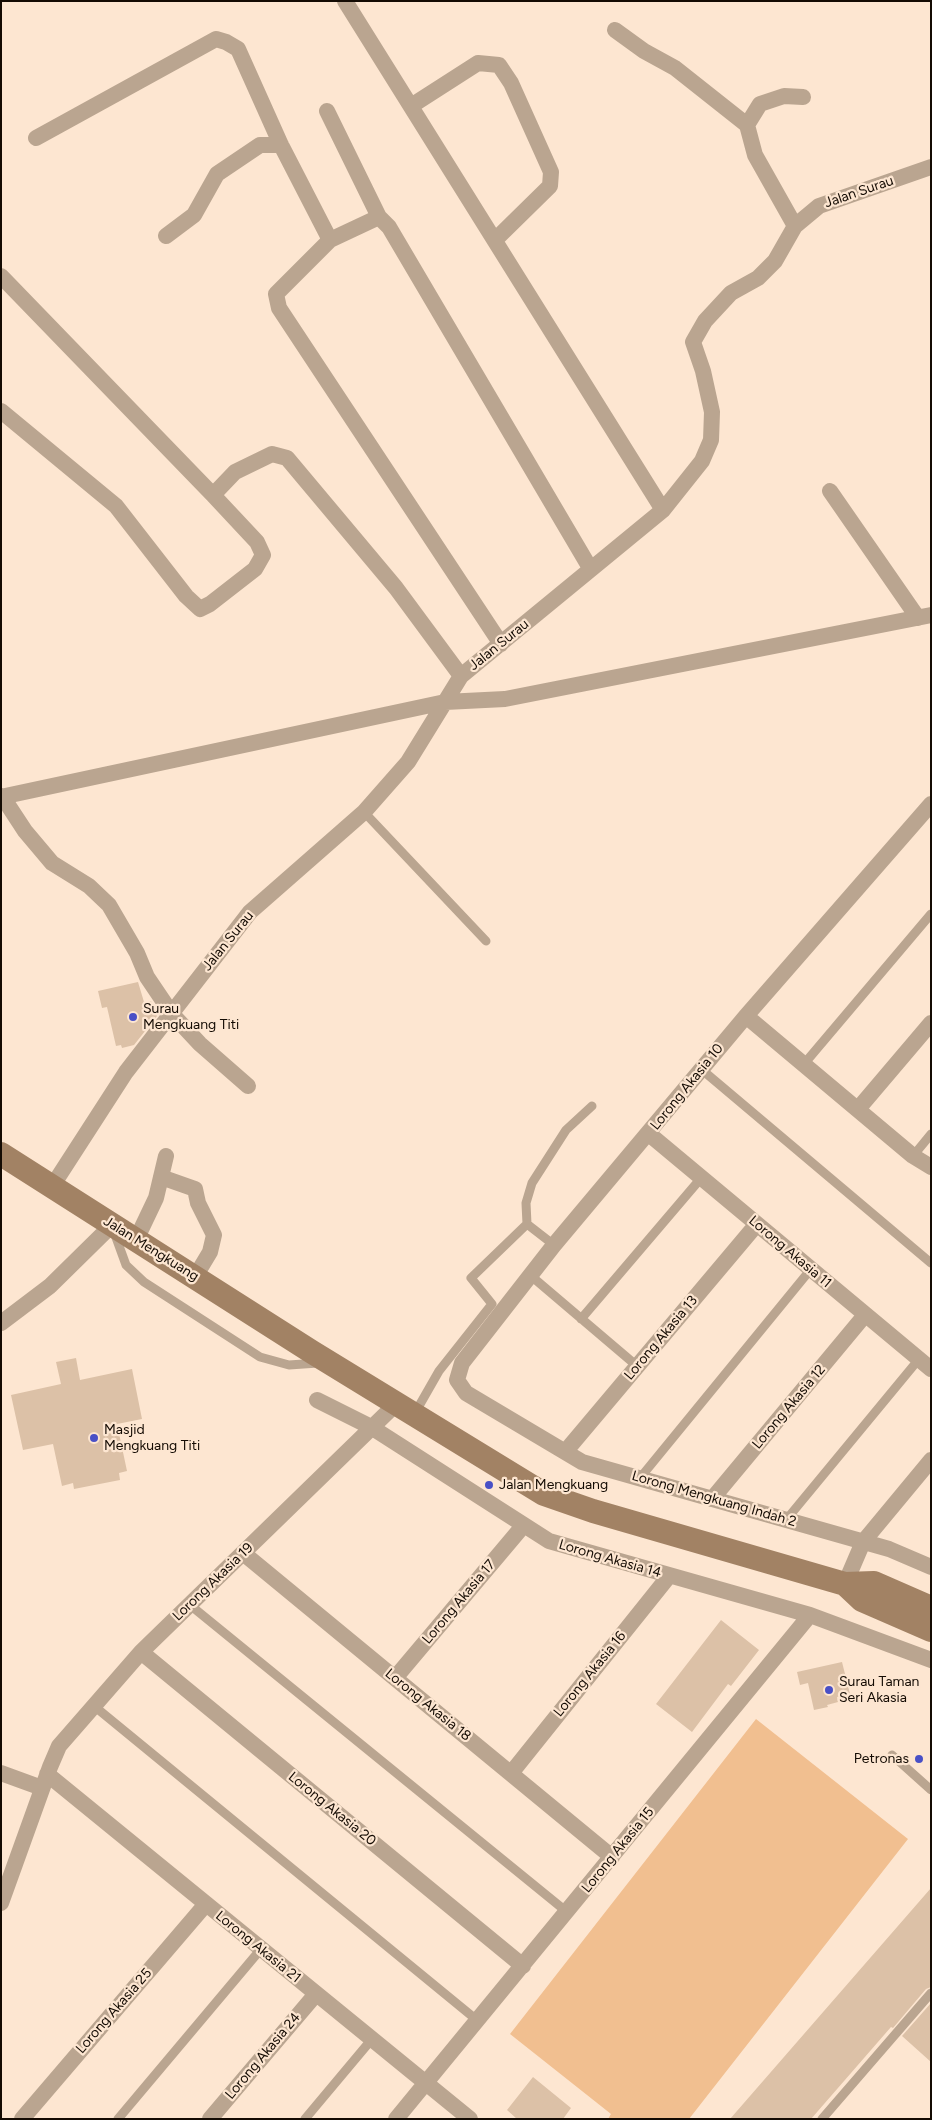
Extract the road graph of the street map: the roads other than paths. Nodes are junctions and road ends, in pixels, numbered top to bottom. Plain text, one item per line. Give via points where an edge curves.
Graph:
1 (345, 1) edge
2 (615, 30) dead end
3 (803, 96) dead end
4 (411, 106) junction
5 (328, 111) dead end
6 (747, 126) junction
7 (36, 138) dead end
8 (281, 146) junction
9 (930, 170) edge
10 (379, 216) junction
11 (795, 226) junction
12 (166, 236) dead end
13 (330, 240) junction
14 (495, 240) junction
15 (1, 276) edge
16 (1, 412) edge
17 (830, 491) dead end
18 (212, 495) junction
19 (663, 510) junction
20 (590, 568) junction
21 (924, 616) edge
22 (501, 644) junction
23 (461, 676) junction
24 (445, 702) junction
25 (2, 796) edge
26 (931, 804) edge
27 (364, 812) junction
28 (931, 914) edge
29 (486, 941) dead end
30 (172, 1014) junction
31 (746, 1016) junction
32 (931, 1023) edge
33 (804, 1064) junction
34 (701, 1070) junction
35 (248, 1086) dead end
36 (592, 1106) dead end
37 (858, 1109) junction
38 (649, 1134) junction
39 (931, 1134) edge
40 (166, 1156) dead end
41 (913, 1156) junction
42 (3, 1157) edge
43 (931, 1167) edge
44 (161, 1177) junction
45 (702, 1178) junction
46 (53, 1185) junction
47 (527, 1224) junction
48 (757, 1224) junction
49 (112, 1225) junction
50 (136, 1240) junction
51 (554, 1245) junction
52 (931, 1263) edge
53 (811, 1269) junction
54 (530, 1275) junction
55 (195, 1277) junction
56 (866, 1315) junction
57 (581, 1319) junction
58 (1, 1322) edge
59 (328, 1362) junction
60 (925, 1364) edge
61 (637, 1366) junction
62 (457, 1380) joint
63 (317, 1400) dead end
64 (406, 1408) junction
65 (371, 1427) junction
66 (565, 1452) junction
67 (928, 1468) edge
68 (640, 1478) junction
69 (712, 1499) junction
70 (786, 1520) junction
71 (523, 1526) junction
72 (863, 1542) junction
73 (243, 1553) junction
74 (931, 1567) edge
75 (669, 1576) junction
76 (845, 1584) junction
77 (190, 1604) junction
78 (931, 1608) edge
79 (810, 1615) junction
80 (931, 1630) edge
81 (141, 1652) junction
82 (931, 1660) edge
83 (394, 1678) junction
84 (94, 1706) junction
85 (892, 1755) dead end
86 (512, 1772) junction
87 (1, 1773) edge
88 (44, 1781) junction
89 (931, 1790) edge
90 (612, 1857) junction
91 (1, 1903) edge
92 (206, 1904) junction
93 (567, 1912) junction
94 (261, 1949) junction
95 (523, 1966) junction
96 (931, 1993) edge
97 (316, 1994) junction
98 (478, 2021) junction
99 (372, 2039) junction
100 (427, 2084) junction
101 (22, 2119) edge
102 (118, 2119) edge
103 (210, 2119) edge
104 (305, 2119) edge
105 (396, 2119) edge
106 (470, 2119) edge
107 (822, 2119) edge

1 - 4 street
2 - 6 street via 675,68
3 - 6 street via 784,96 760,104
4 - 14 street
4 - 14 street via 478,63 498,65 511,83 550,172 550,186
5 - 10 street
6 - 11 street via 755,154
7 - 8 street via 216,39 238,49
8 - 12 street via 260,145 217,174 194,215
8 - 13 street
9 - 11 street, Jalan Surau via 819,206
10 - 13 street
10 - 20 street via 394,236
11 - 19 street, Jalan Surau via 775,261 758,278 731,293 705,321 693,342 712,412 711,440 702,461
13 - 22 street via 276,294 279,308
14 - 19 street
15 - 18 street
16 - 18 street via 116,506 186,596 200,609 255,570 263,555 257,542
17 - 21 street
18 - 23 street via 235,472 272,454 287,458 396,588
19 - 20 street, Jalan Surau
20 - 22 street, Jalan Surau
21 - 24 street via 505,699
22 - 23 street, Jalan Surau
23 - 24 street, Jalan Surau
24 - 25 street
24 - 27 street, Jalan Surau via 408,762
25 - 30 street via 52,864 89,886 109,905 147,977
26 - 31 street, Lorong Akasia 10
27 - 29 lane
27 - 30 street, Jalan Surau via 250,912
28 - 33 lane
30 - 35 street via 200,1044
30 - 46 street, Jalan Surau via 126,1072
31 - 33 street
31 - 34 street, Lorong Akasia 10
32 - 37 street
33 - 37 street
34 - 38 street, Lorong Akasia 10
34 - 52 lane
36 - 47 lane via 566,1130 532,1183 526,1203
37 - 41 street
38 - 45 street, Lorong Akasia 11
38 - 51 street, Lorong Akasia 10
39 - 41 lane
40 - 44 street
41 - 43 street
42 - 46 main road, Jalan Mengkuang
44 - 50 street via 156,1198
44 - 55 street via 195,1189 198,1203 214,1235 210,1252
45 - 48 street, Lorong Akasia 11
45 - 57 lane
46 - 49 main road, Jalan Mengkuang
47 - 51 lane
47 - 64 lane via 471,1278 492,1304
48 - 53 street, Lorong Akasia 11
48 - 61 street, Lorong Akasia 13
49 - 50 main road, Jalan Mengkuang
49 - 58 street via 50,1286
49 - 59 lane via 126,1265 144,1282 260,1357 289,1365
50 - 55 main road, Jalan Mengkuang
51 - 54 street, Lorong Akasia 10
53 - 56 street, Lorong Akasia 11
53 - 68 lane
54 - 57 lane
54 - 62 street, Lorong Akasia 10 via 462,1363
55 - 59 main road, Jalan Mengkuang
56 - 60 street, Lorong Akasia 11
56 - 69 street, Lorong Akasia 12
57 - 61 lane
59 - 64 main road, Jalan Mengkuang
60 - 70 lane
61 - 66 street, Lorong Akasia 13
62 - 66 street, Lorong Mengkuang Indah 2 via 466,1393
63 - 65 street, Lorong Akasia 14
64 - 65 street, Lorong Akasia 19
64 - 76 main road, Jalan Mengkuang via 544,1494
65 - 71 street, Lorong Akasia 14
65 - 73 street, Lorong Akasia 19
66 - 68 street, Lorong Mengkuang Indah 2 via 582,1462
67 - 72 street
68 - 69 street, Lorong Mengkuang Indah 2
69 - 70 street, Lorong Mengkuang Indah 2
70 - 72 street, Lorong Mengkuang Indah 2
71 - 75 street, Lorong Akasia 14 via 549,1541
71 - 83 street, Lorong Akasia 17
72 - 74 street, Lorong Mengkuang Indah 2
72 - 76 street
73 - 77 street, Lorong Akasia 19
73 - 83 street, Lorong Akasia 18
75 - 79 street, Lorong Akasia 14
75 - 86 street, Lorong Akasia 16
76 - 78 main road, Jalan Mengkuang via 874,1583
76 - 80 main road, Jalan Mengkuang via 862,1600
77 - 81 street, Lorong Akasia 19
77 - 93 lane
79 - 82 street, Lorong Akasia 14
79 - 90 street, Lorong Akasia 15
81 - 84 street, Lorong Akasia 19
81 - 95 street, Lorong Akasia 20
83 - 86 street, Lorong Akasia 18
84 - 88 street, Lorong Akasia 19 via 59,1746
84 - 98 lane
85 - 89 lane
86 - 90 street, Lorong Akasia 18
87 - 88 street, Lorong Akasia 21
88 - 91 street, Lorong Akasia 19
88 - 92 street, Lorong Akasia 21
90 - 93 street, Lorong Akasia 15
92 - 94 street, Lorong Akasia 21
92 - 101 street, Lorong Akasia 25
93 - 95 street, Lorong Akasia 15
94 - 97 street, Lorong Akasia 21
94 - 102 lane
95 - 98 street, Lorong Akasia 15
96 - 107 lane
97 - 99 street, Lorong Akasia 21
97 - 103 street, Lorong Akasia 24
98 - 100 street, Lorong Akasia 15
99 - 100 street, Lorong Akasia 21
99 - 104 lane
100 - 105 street, Lorong Akasia 15
100 - 106 street, Lorong Akasia 21

